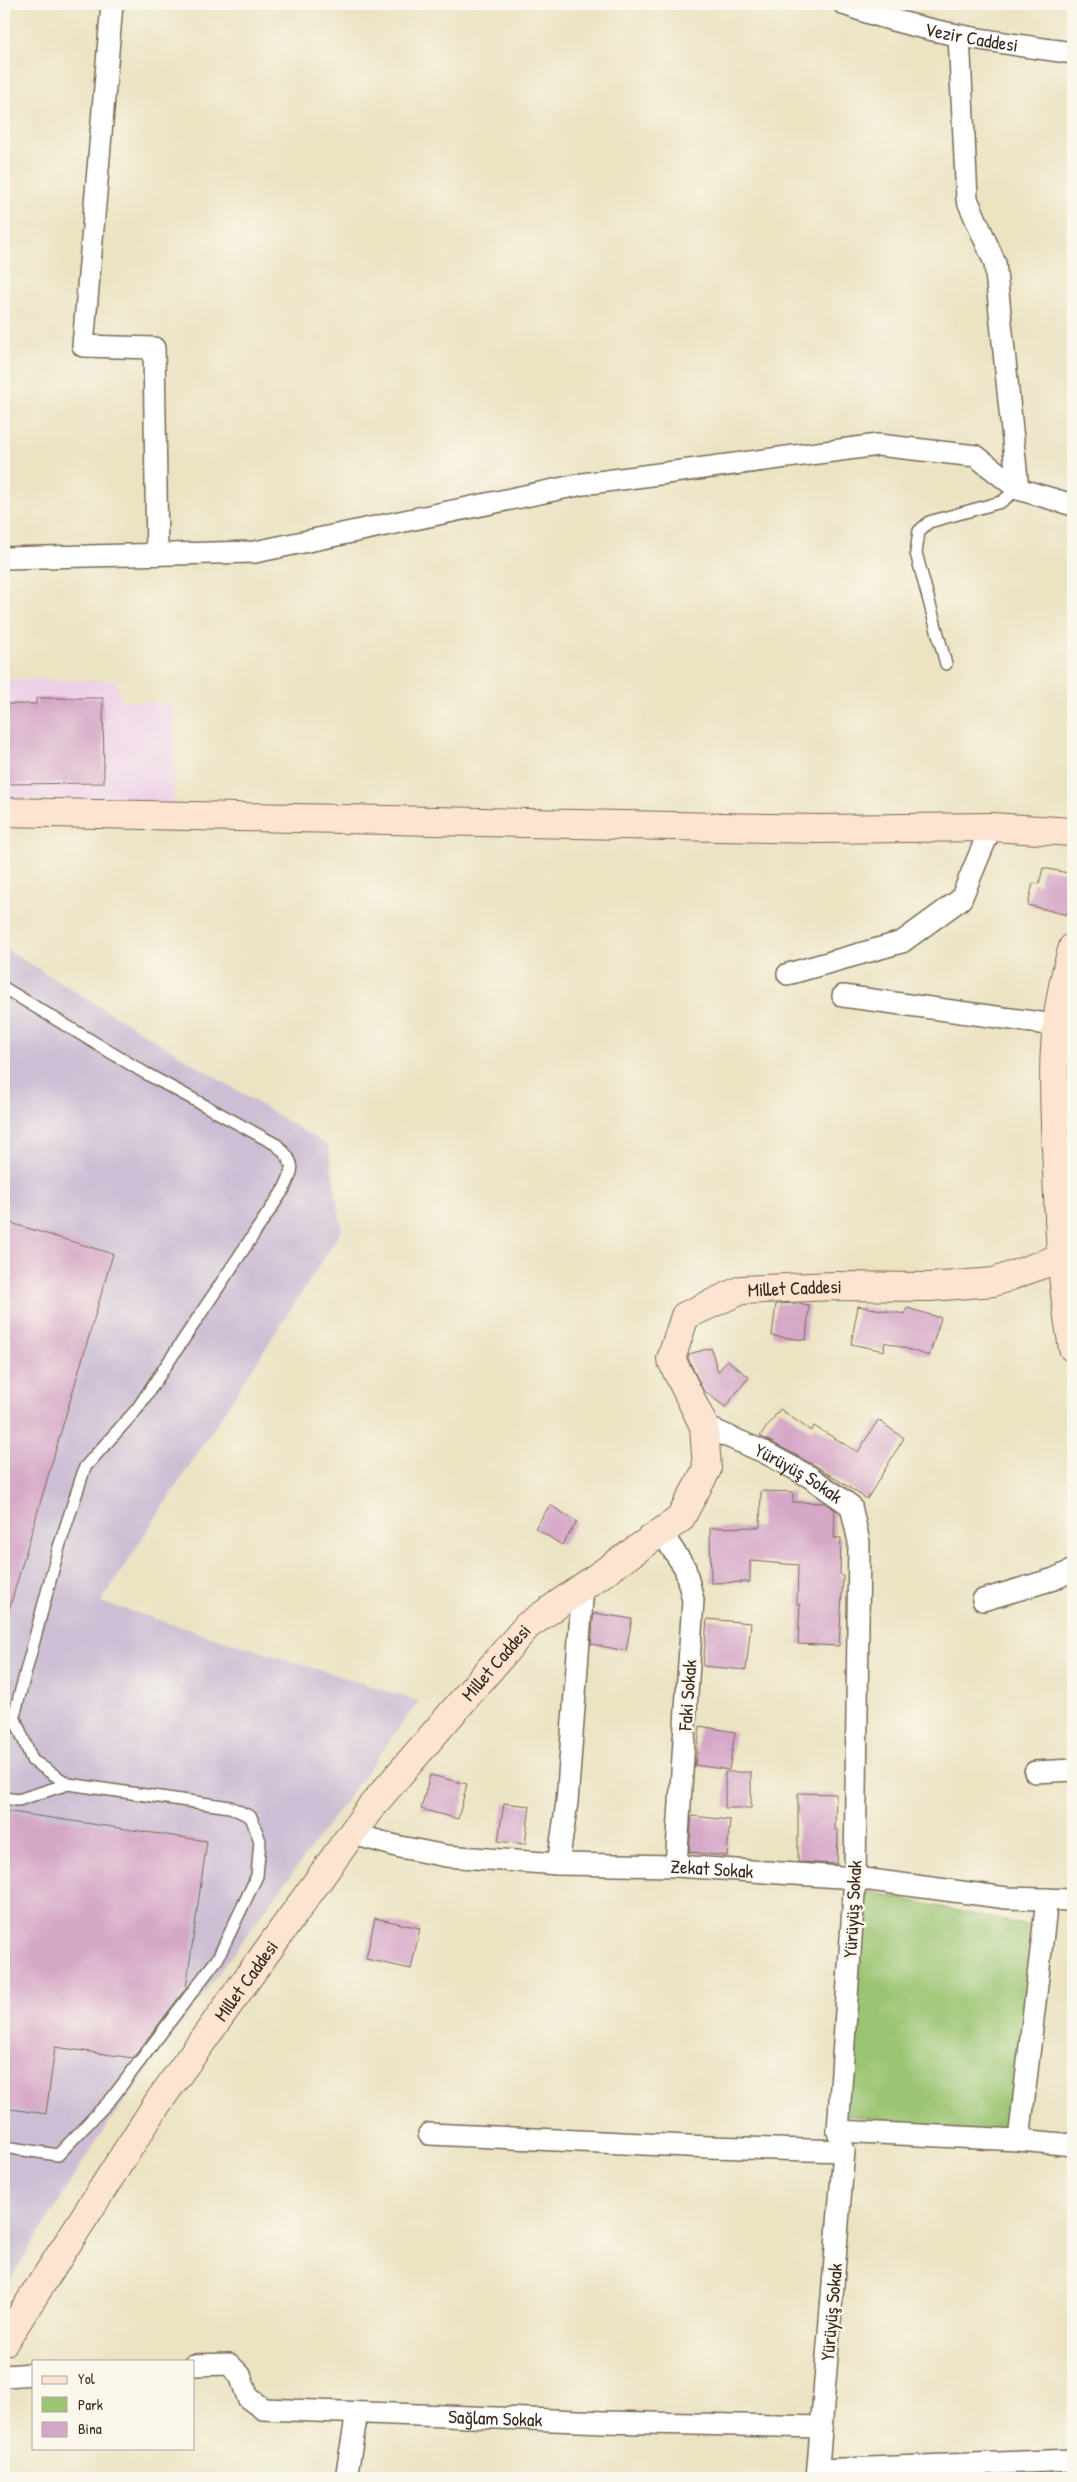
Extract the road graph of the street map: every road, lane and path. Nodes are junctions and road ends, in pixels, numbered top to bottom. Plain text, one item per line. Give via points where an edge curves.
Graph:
1 (112, 4) edge
2 (844, 4) edge
3 (959, 36) junction
4 (1073, 54) edge
5 (1018, 489) junction
6 (1073, 505) edge
7 (157, 554) junction
8 (4, 558) edge
9 (946, 664) dead end
10 (4, 812) edge
11 (991, 827) junction
12 (1073, 832) edge
13 (1073, 947) edge
14 (788, 974) dead end
15 (4, 988) edge
16 (843, 996) dead end
17 (1055, 1026) junction
18 (1067, 1255) edge
19 (1073, 1348) edge
20 (704, 1426) junction
21 (661, 1532) junction
22 (1073, 1570) edge
23 (583, 1586) junction
24 (983, 1600) dead end
25 (9, 1715) edge
26 (1073, 1770) edge
27 (1035, 1772) dead end
28 (68, 1784) junction
29 (4, 1798) edge
30 (353, 1834) junction
31 (558, 1864) junction
32 (676, 1866) junction
33 (855, 1878) junction
34 (1047, 1899) junction
35 (1073, 1900) edge
36 (838, 2131) junction
37 (429, 2134) dead end
38 (1019, 2140) junction
39 (1073, 2146) edge
40 (4, 2147) edge
41 (844, 2151) junction
42 (4, 2342) edge
43 (195, 2365) edge
44 (32, 2374) edge
45 (4, 2376) edge
46 (356, 2413) junction
47 (821, 2427) junction
48 (1073, 2460) edge
49 (818, 2474) edge
50 (346, 2478) edge

1 - 7 street via 83,346 154,348
2 - 3 street, Vezir Caddesi
3 - 4 street, Vezir Caddesi
3 - 5 street via 967,199 995,263
5 - 6 street
5 - 7 street via 976,456 878,445 583,484 255,552
5 - 9 lane via 1001,502 929,522 919,531 916,553
7 - 8 street
10 - 11 street via 809,829
11 - 12 street
11 - 14 street via 961,899 902,942
13 - 17 street
15 - 25 lane via 145,1073 277,1145 290,1158 292,1171 279,1197 137,1409 85,1467
16 - 17 street
17 - 18 street via 1053,1085
18 - 19 street
18 - 20 street, Millet Caddesi via 994,1282 930,1287 834,1286 741,1290 685,1316 671,1358
20 - 21 street, Millet Caddesi via 707,1469 680,1519
20 - 33 street, Yürüyüş Sokak via 764,1452 810,1477 851,1506 859,1542
21 - 23 street, Millet Caddesi
21 - 32 street, Faki Sokak via 685,1568 693,1600
22 - 24 street
23 - 30 street, Millet Caddesi via 527,1626 372,1807
23 - 31 street via 569,1772
25 - 28 lane via 32,1760
26 - 27 street
28 - 29 lane via 18,1800
28 - 40 lane via 230,1807 251,1818 260,1842 257,1876 218,1958 112,2098 58,2155
30 - 31 street, Zekat Sokak via 446,1856
30 - 42 street, Millet Caddesi via 158,2101
31 - 32 street, Zekat Sokak
32 - 33 street, Zekat Sokak
33 - 34 street, Zekat Sokak via 1007,1898
33 - 36 street, Yürüyüş Sokak
34 - 35 street, Zekat Sokak
34 - 38 street
36 - 38 street
36 - 41 street, Yürüyüş Sokak
37 - 41 street
38 - 39 street
41 - 47 street, Yürüyüş Sokak
43 - 46 street, Sağlam Sokak via 228,2364 240,2375 248,2398 263,2409
44 - 45 street
46 - 47 street, Sağlam Sokak
46 - 50 street
47 - 49 street, Yürüyüş Sokak
48 - 49 street

